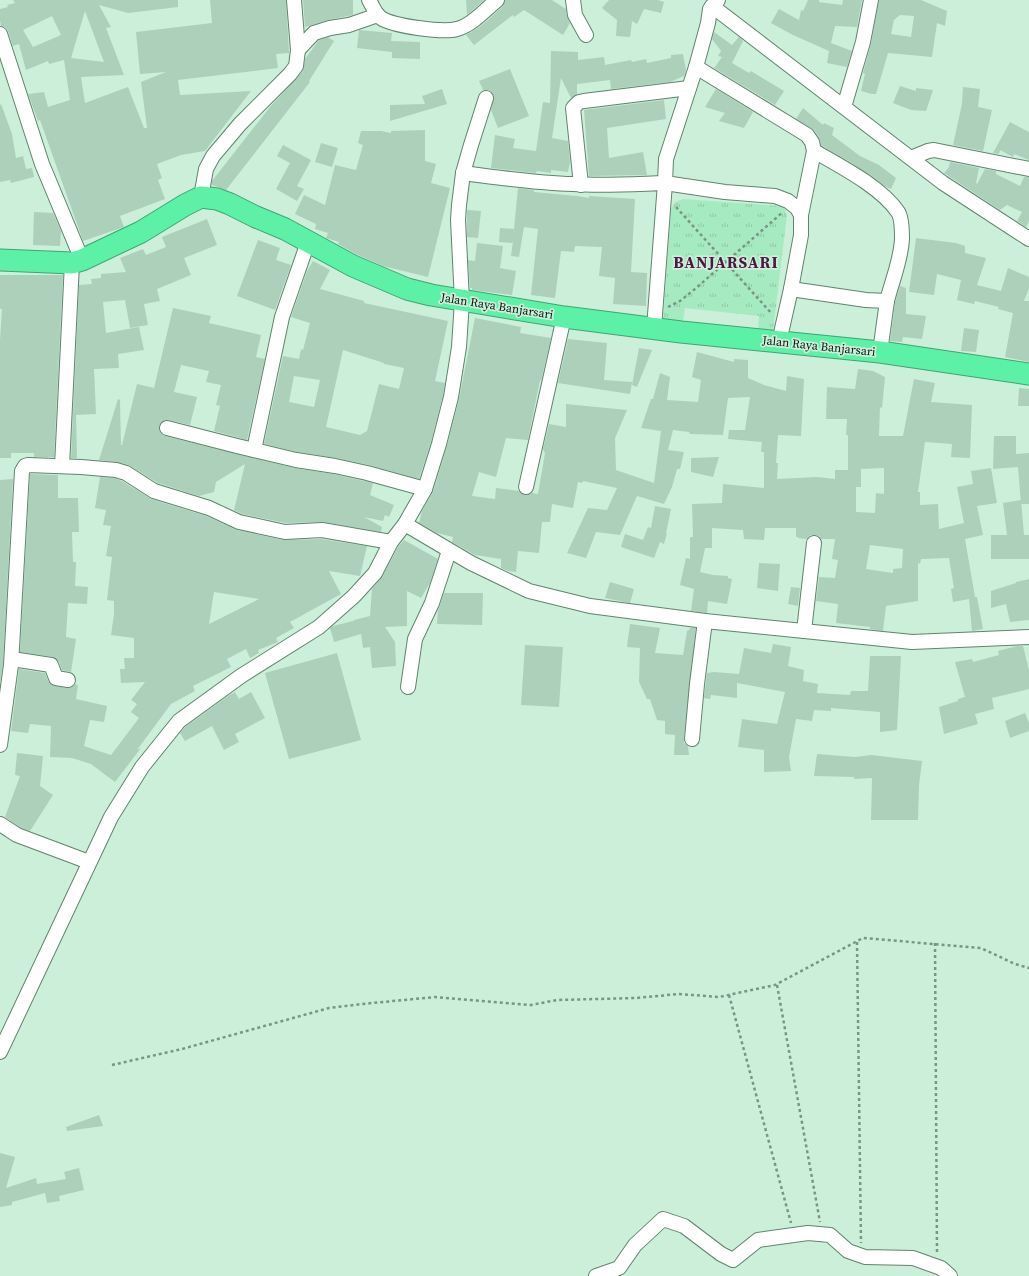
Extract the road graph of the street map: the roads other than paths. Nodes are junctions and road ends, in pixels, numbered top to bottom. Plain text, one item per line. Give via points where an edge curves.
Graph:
1 (294, 0) edge
2 (369, 0) edge
3 (497, 0) edge
4 (573, 0) edge
5 (871, 0) edge
6 (715, 3) edge
7 (378, 15) junction
8 (0, 34) edge
9 (586, 35) dead end
10 (298, 50) junction
11 (696, 67) junction
12 (689, 88) junction
13 (486, 98) dead end
14 (844, 107) junction
15 (814, 151) junction
16 (911, 158) junction
17 (1029, 169) edge
18 (463, 173) junction
19 (581, 184) junction
20 (664, 188) junction
21 (200, 197) junction
22 (801, 215) junction
23 (1029, 239) edge
24 (308, 242) junction
25 (0, 260) edge
26 (77, 261) junction
27 (791, 289) junction
28 (462, 301) junction
29 (887, 301) junction
30 (564, 317) junction
31 (655, 320) junction
32 (781, 334) junction
33 (880, 352) junction
34 (1029, 374) edge
35 (167, 428) dead end
36 (254, 450) junction
37 (71, 466) junction
38 (526, 487) dead end
39 (425, 489) junction
40 (405, 524) junction
41 (391, 542) junction
42 (814, 543) dead end
43 (449, 551) junction
44 (705, 621) junction
45 (804, 631) junction
46 (1029, 637) edge
47 (12, 659) junction
48 (68, 680) dead end
49 (408, 688) dead end
50 (692, 739) dead end
51 (0, 745) edge
52 (0, 824) edge
53 (89, 862) junction
54 (0, 1052) edge
55 (596, 1276) edge
56 (950, 1276) edge

1 - 10 street
2 - 7 street
3 - 7 street via 471,23 456,29 432,29 398,24
4 - 9 street via 575,15
5 - 14 street via 863,42
6 - 11 street via 710,8
6 - 14 street
7 - 10 street via 314,33
8 - 26 street
10 - 21 street via 296,66 290,74 240,124 213,156 206,169
11 - 12 street
11 - 15 street via 807,135
12 - 19 street via 584,101 575,105 573,108
12 - 20 street via 666,159
13 - 18 street
14 - 16 street
15 - 22 street
15 - 29 street via 852,173 882,195 899,213 902,228 901,250
16 - 17 street via 934,150
16 - 23 street via 943,183
18 - 19 street via 516,180
18 - 28 street via 458,220
19 - 20 street
20 - 22 street via 775,196 798,208
20 - 31 street
21 - 24 highway, Jalan Raya Banjarsari via 230,204
21 - 26 highway via 141,232
22 - 27 street via 801,236
24 - 28 highway, Jalan Raya Banjarsari via 353,266 402,287
24 - 36 street via 282,317
25 - 26 highway
26 - 37 street
27 - 29 street
27 - 32 street
28 - 30 highway, Jalan Raya Banjarsari
28 - 39 street via 459,347 451,397
29 - 33 street
30 - 31 highway, Jalan Raya Banjarsari
30 - 38 street
31 - 32 highway, Jalan Raya Banjarsari
32 - 33 highway, Jalan Raya Banjarsari
33 - 34 highway, Jalan Raya Banjarsari
35 - 36 street
36 - 39 street via 354,470
37 - 41 street via 121,471 154,491 209,508 239,522 285,532 322,530
37 - 47 street via 28,465 22,471
39 - 40 street
40 - 41 street
40 - 43 street
41 - 53 street via 375,573 319,627 241,676 179,721 142,767 111,817
42 - 45 street
43 - 44 street via 528,591 590,606
43 - 49 street via 432,603 415,639
44 - 45 street
44 - 50 street
45 - 46 street via 912,642
47 - 48 street via 51,665 56,678
47 - 51 street
52 - 53 street via 17,835
53 - 54 street
55 - 56 street via 619,1268 636,1244 663,1219 684,1226 733,1260 758,1240 808,1233 822,1234 830,1235 848,1251 864,1257 913,1258 937,1266

